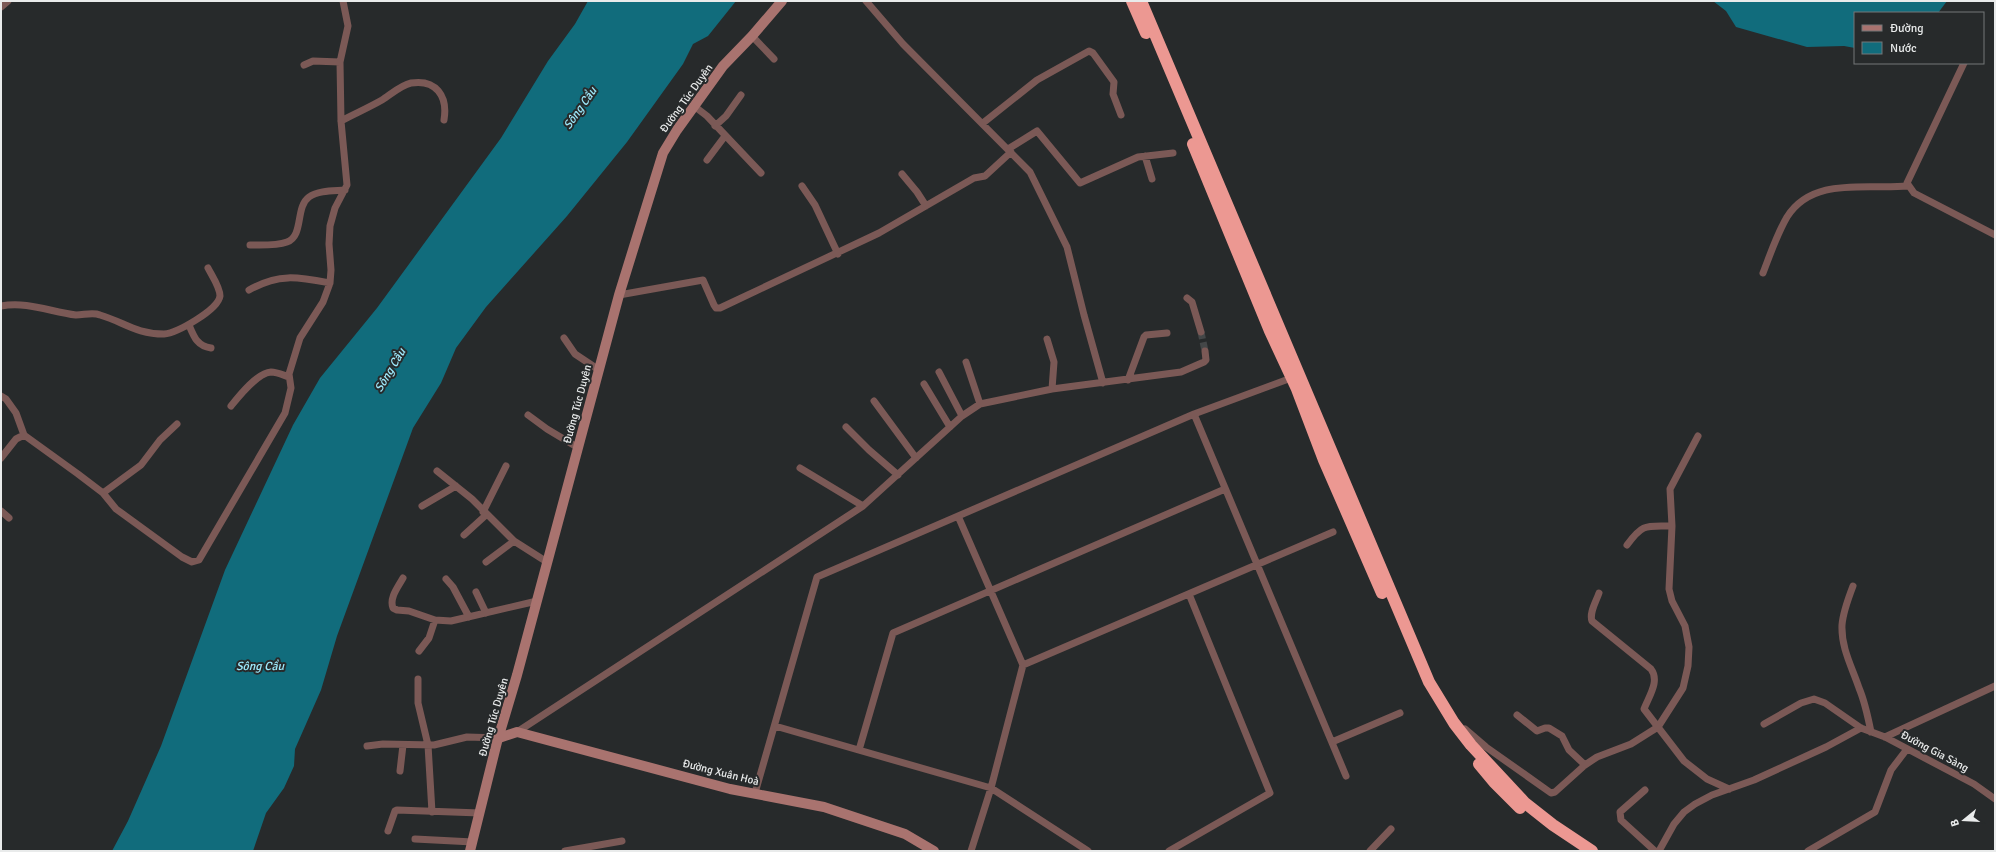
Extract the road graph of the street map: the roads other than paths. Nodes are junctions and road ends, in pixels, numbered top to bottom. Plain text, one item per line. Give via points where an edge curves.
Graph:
1 (8, 1) edge
2 (343, 1) edge
3 (782, 1) edge
4 (866, 1) edge
5 (1132, 1) edge
6 (1141, 1) edge
7 (1, 8) edge
8 (752, 36) junction
9 (774, 59) dead end
10 (340, 62) junction
11 (1964, 64) edge
12 (304, 65) dead end
13 (741, 95) dead end
14 (694, 106) junction
15 (1121, 115) dead end
16 (444, 120) dead end
17 (341, 121) junction
18 (982, 124) junction
19 (715, 126) junction
20 (725, 136) junction
21 (1010, 150) junction
22 (1173, 153) dead end
23 (1145, 156) junction
24 (707, 160) dead end
25 (761, 173) dead end
26 (902, 174) dead end
27 (1152, 179) dead end
28 (802, 186) dead end
29 (1908, 186) junction
30 (345, 190) junction
31 (926, 206) junction
32 (1995, 235) edge
33 (250, 245) dead end
34 (838, 254) junction
35 (208, 268) dead end
36 (1763, 273) dead end
37 (330, 283) junction
38 (250, 290) dead end
39 (619, 295) junction
40 (1187, 298) dead end
41 (1, 306) edge
42 (188, 325) junction
43 (1201, 332) tunnel mouth
44 (1167, 333) dead end
45 (564, 338) dead end
46 (1046, 339) dead end
47 (211, 348) dead end
48 (1205, 350) tunnel mouth
49 (966, 362) dead end
50 (599, 370) junction
51 (939, 372) dead end
52 (1296, 376) junction
53 (289, 377) junction
54 (1128, 380) junction
55 (1103, 383) junction
56 (924, 384) dead end
57 (1052, 389) junction
58 (1, 396) edge
59 (874, 401) dead end
60 (980, 404) junction
61 (231, 406) dead end
62 (1194, 414) junction
63 (528, 415) dead end
64 (962, 416) junction
65 (177, 424) dead end
66 (950, 426) junction
67 (846, 427) dead end
68 (24, 435) junction
69 (1698, 436) dead end
70 (578, 447) junction
71 (1, 458) edge
72 (916, 458) junction
73 (506, 466) dead end
74 (800, 468) dead end
75 (437, 471) dead end
76 (898, 475) junction
77 (456, 486) junction
78 (1225, 489) junction
79 (103, 493) junction
80 (422, 506) dead end
81 (863, 506) junction
82 (1, 511) edge
83 (484, 513) junction
84 (958, 516) junction
85 (9, 518) dead end
86 (1672, 526) junction
87 (1333, 532) dead end
88 (464, 536) dead end
89 (514, 541) junction
90 (1627, 545) dead end
91 (486, 562) dead end
92 (548, 562) junction
93 (1257, 565) junction
94 (403, 578) dead end
95 (446, 579) dead end
96 (1853, 586) dead end
97 (476, 592) dead end
98 (990, 592) junction
99 (1599, 593) dead end
100 (1189, 594) junction
101 (537, 601) junction
102 (486, 613) junction
103 (469, 617) junction
104 (435, 620) junction
105 (419, 651) dead end
106 (1023, 665) junction
107 (418, 679) dead end
108 (1995, 686) edge
109 (1400, 713) dead end
110 (1517, 715) dead end
111 (1764, 724) dead end
112 (774, 726) junction
113 (1658, 727) junction
114 (1861, 728) junction
115 (1465, 729) dead end
116 (517, 732) junction
117 (1871, 732) junction
118 (499, 738) junction
119 (1885, 738) junction
120 (1332, 742) junction
121 (403, 745) junction
122 (428, 745) junction
123 (367, 746) dead end
124 (1907, 749) junction
125 (859, 750) junction
126 (1585, 765) junction
127 (400, 771) dead end
128 (1346, 776) dead end
129 (991, 788) junction
130 (1729, 789) junction
131 (1645, 790) dead end
132 (756, 793) junction
133 (1995, 799) edge
134 (432, 812) junction
135 (480, 813) junction
136 (1391, 829) dead end
137 (388, 831) dead end
138 (415, 839) dead end
139 (622, 841) dead end
140 (472, 847) edge
141 (565, 851) edge
142 (934, 851) edge
143 (971, 851) edge
144 (1088, 851) edge
145 (1169, 851) edge
146 (1370, 851) edge
147 (1577, 851) edge
148 (1592, 851) edge
149 (1655, 851) edge
150 (1659, 851) edge
151 (1808, 851) edge

1 - 7 street
2 - 10 street via 348,26
3 - 8 street, Đường Túc Duyên
4 - 18 street via 903,44
5 - 52 highway via 1270,330
6 - 52 highway
8 - 9 street
8 - 14 street, Đường Túc Duyên via 723,66
10 - 12 street via 313,61
10 - 17 street
11 - 29 street via 1908,178
13 - 19 street via 726,116
14 - 19 street
14 - 39 street, Đường Túc Duyên via 663,153
15 - 18 street via 1113,94 1114,82 1089,51 1037,80
16 - 17 street via 446,111 442,95 433,85 427,83 406,85
17 - 30 street via 348,180
18 - 21 street
19 - 20 street
20 - 24 street
20 - 25 street
21 - 23 street via 1037,131 1080,183 1133,158
21 - 31 street via 984,176 974,178
21 - 55 street via 1030,172 1065,242
22 - 23 street
23 - 27 street
26 - 31 street
28 - 34 street via 815,206
29 - 32 street via 1914,193
29 - 36 street via 1839,188 1807,196 1786,218
30 - 33 street via 319,193 309,197 304,203 294,236 287,242
30 - 37 street via 335,208 330,226
31 - 34 street
34 - 39 street via 720,308 716,308 703,280
35 - 42 street via 220,294 219,299
37 - 38 street via 283,277
37 - 53 street via 323,302 300,338
39 - 50 street, Đường Túc Duyên
40 - 43 street via 1192,302
41 - 42 street via 27,305 75,314 97,314 136,331 164,334
42 - 47 street via 197,342 205,348
44 - 54 street via 1144,337
45 - 50 street via 575,354
46 - 57 street via 1054,359
48 - 54 street via 1206,360 1185,371
49 - 60 street
50 - 70 street, Đường Túc Duyên
51 - 64 street
52 - 62 street
52 - 147 highway via 1324,460 1406,651 1435,708 1494,782 1539,824
52 - 148 highway via 1368,537 1416,654 1429,682 1454,723 1525,803 1553,826
53 - 61 street via 276,373 265,374
53 - 79 street via 291,388 285,413 196,563 182,557 116,509
54 - 55 street
55 - 57 street
56 - 66 street
57 - 60 street
58 - 68 street via 16,413
59 - 72 street
60 - 64 street
62 - 78 street
62 - 84 street
63 - 70 street
64 - 66 street
65 - 79 street via 160,440 141,465
66 - 72 street
67 - 76 street
68 - 71 street via 16,439
68 - 79 street
69 - 86 street via 1670,489
70 - 92 street, Đường Túc Duyên
72 - 76 street
73 - 83 street
74 - 81 street
75 - 77 street
76 - 81 street
77 - 80 street
77 - 83 street
78 - 93 street
78 - 98 street
81 - 116 street
82 - 85 street
83 - 88 street
83 - 89 street
84 - 98 street
84 - 112 street via 817,577
86 - 90 street via 1644,527
86 - 113 street via 1669,589 1672,601 1685,626 1689,647 1688,666 1683,688
87 - 93 street
89 - 91 street
89 - 92 street
92 - 101 street, Đường Túc Duyên
93 - 100 street
93 - 120 street
94 - 104 street via 395,591 391,604 393,608
95 - 103 street
96 - 117 street via 1842,625 1844,648 1865,706
97 - 102 street
98 - 106 street
98 - 125 street via 893,633
99 - 113 street via 1590,617 1592,621 1655,674 1656,680 1644,709
100 - 106 street
100 - 145 street via 1270,793
101 - 102 street
101 - 118 street, Đường Túc Duyên
102 - 103 street
103 - 104 street via 451,621
104 - 105 street via 429,638
106 - 129 street
107 - 122 street via 418,704
108 - 119 street
109 - 120 street
110 - 126 street via 1537,731 1549,728 1562,736 1569,750
111 - 114 street, Đường Gia Sàng via 1801,703 1814,699 1825,703
112 - 125 street
112 - 132 street
113 - 126 street via 1631,744 1597,757
113 - 130 street via 1692,769
114 - 117 street, Đường Gia Sàng
114 - 130 street via 1826,747
115 - 126 street via 1551,793
116 - 118 street
116 - 132 street, Đường Xuân Hoà via 730,789
117 - 119 street, Đường Gia Sàng
118 - 122 street via 467,737
118 - 135 street, Đường Túc Duyên
119 - 124 street, Đường Gia Sàng
120 - 128 street
121 - 122 street
121 - 123 street
121 - 127 street
122 - 134 street
124 - 133 street, Đường Gia Sàng via 1974,784
124 - 151 street via 1891,770 1875,812
125 - 129 street
129 - 143 street
129 - 144 street
130 - 150 street via 1712,795 1684,812
131 - 149 street via 1620,812 1620,816 1621,820
132 - 142 street, Đường Xuân Hoà via 824,807 857,817 905,834
134 - 135 street
134 - 137 street via 397,810
135 - 140 street, Đường Túc Duyên
136 - 146 street
138 - 140 street
139 - 141 street

